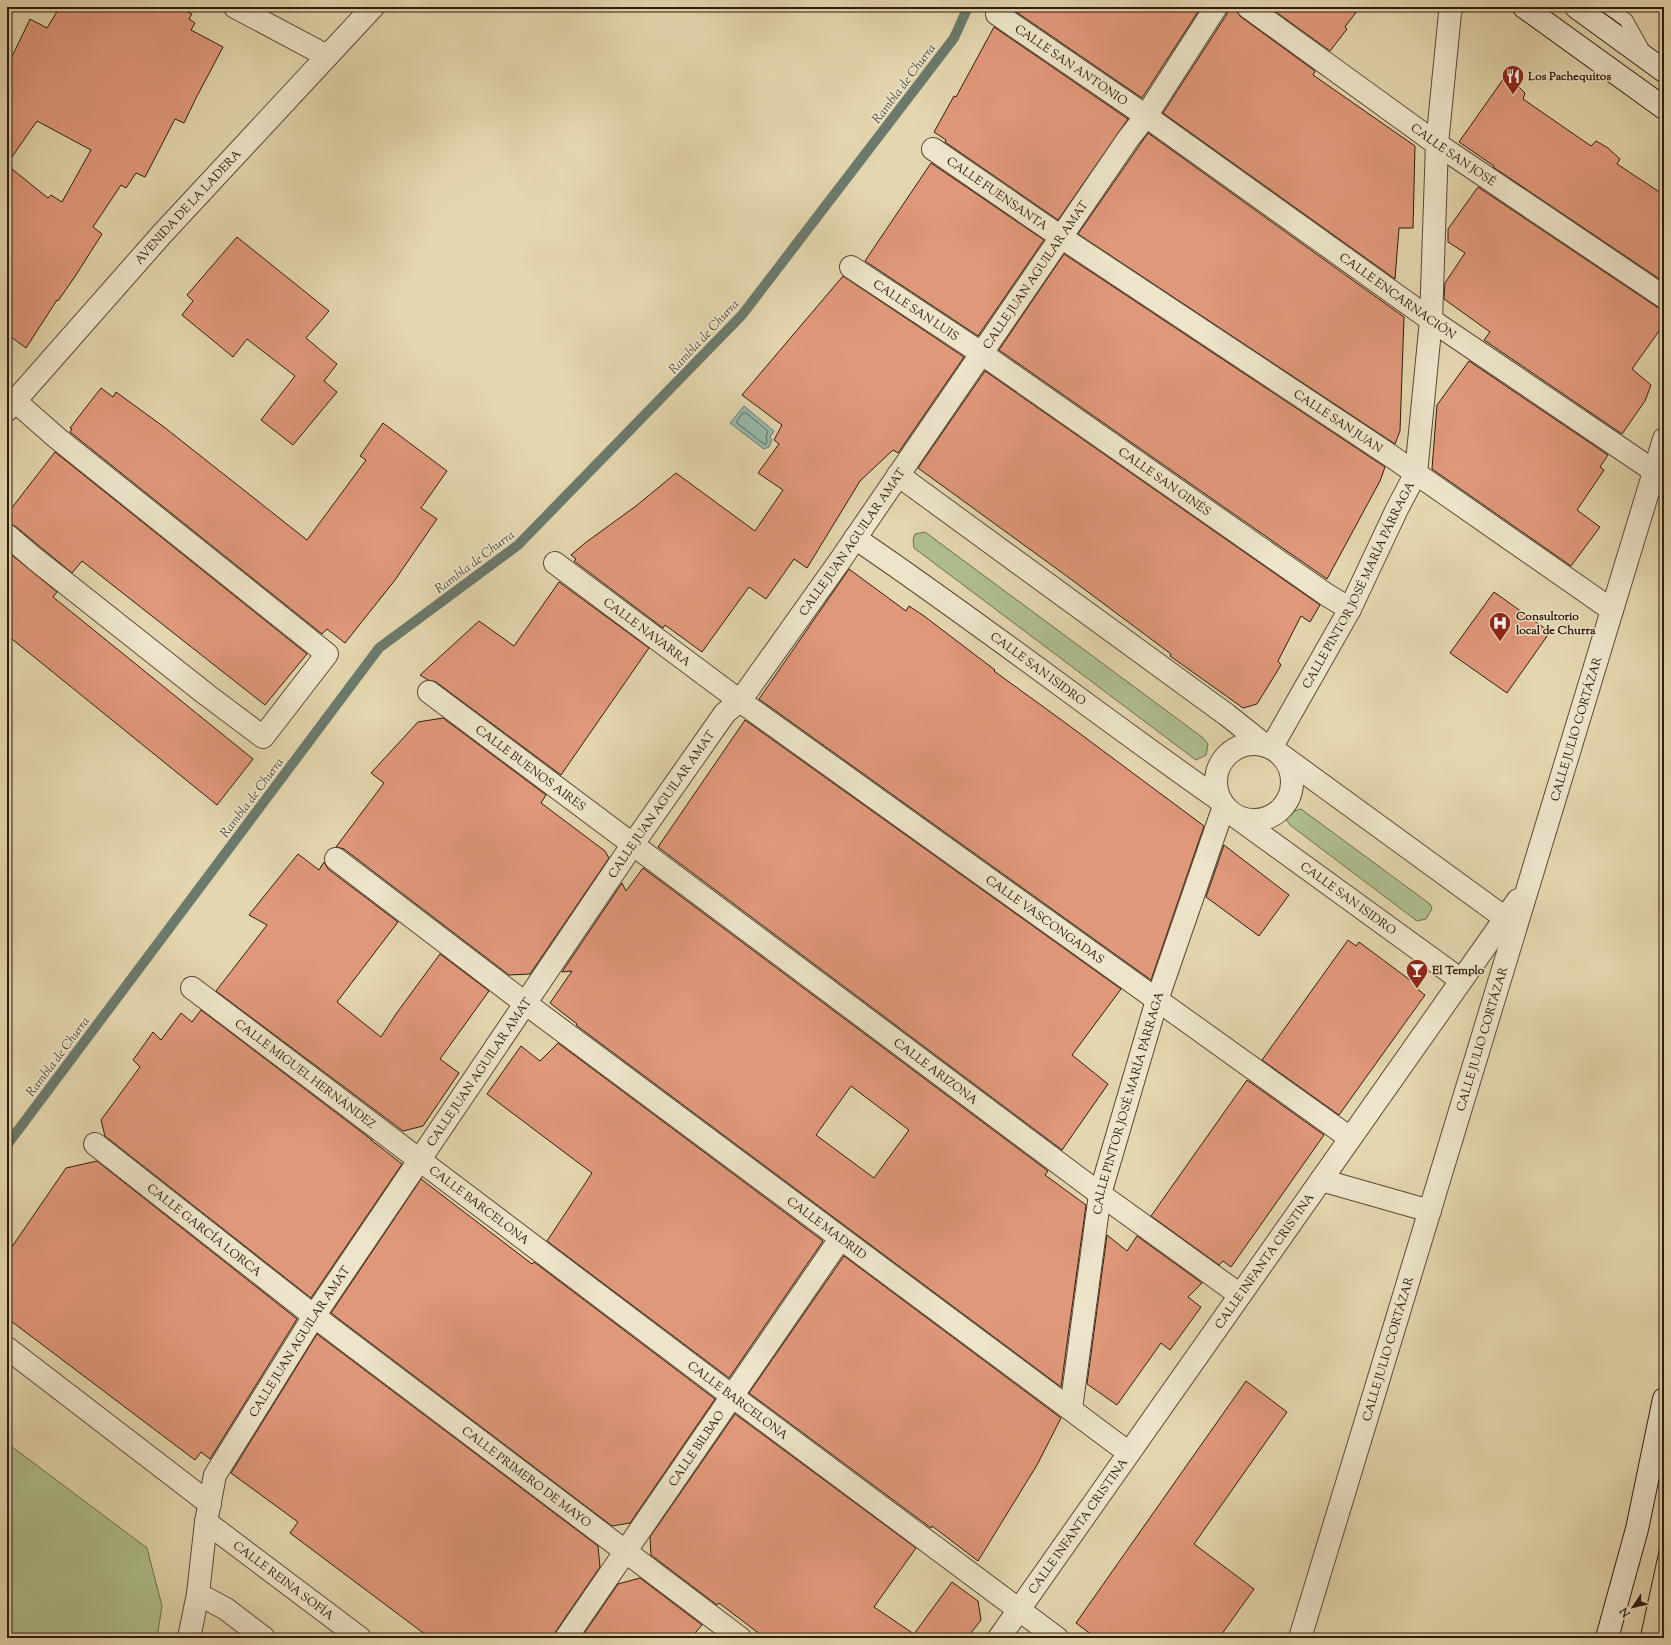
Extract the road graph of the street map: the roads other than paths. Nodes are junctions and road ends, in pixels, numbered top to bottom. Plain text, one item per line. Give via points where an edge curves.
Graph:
1 (235, 7) edge
2 (373, 7) edge
3 (1216, 7) edge
4 (1248, 7) edge
5 (1452, 7) edge
6 (1524, 7) edge
7 (1576, 7) edge
8 (1608, 7) edge
9 (997, 14) dead end
10 (327, 56) junction
11 (1656, 65) edge
12 (1664, 108) edge
13 (1146, 116) junction
14 (1437, 144) junction
15 (933, 149) dead end
16 (1061, 237) junction
17 (851, 267) dead end
18 (1664, 297) edge
19 (1431, 320) junction
20 (981, 353) junction
21 (11, 406) edge
22 (1664, 440) edge
23 (1654, 470) junction
24 (1416, 473) junction
25 (898, 475) junction
26 (7, 535) edge
27 (855, 538) junction
28 (555, 563) dead end
29 (1350, 609) junction
30 (1612, 610) junction
31 (429, 692) dead end
32 (740, 701) junction
33 (1272, 750) junction
34 (1226, 808) junction
35 (633, 844) junction
36 (336, 859) dead end
37 (1529, 884) junction
38 (1505, 918) junction
39 (1461, 980) junction
40 (192, 988) dead end
41 (1157, 1000) junction
42 (525, 1004) junction
43 (1350, 1138) junction
44 (95, 1144) dead end
45 (419, 1160) junction
46 (1321, 1180) junction
47 (1100, 1194) junction
48 (1430, 1211) junction
49 (840, 1239) junction
50 (1240, 1295) junction
51 (314, 1316) junction
52 (7, 1348) edge
53 (732, 1396) junction
54 (1664, 1399) edge
55 (1071, 1409) junction
56 (1129, 1453) junction
57 (208, 1513) junction
58 (625, 1552) junction
59 (198, 1594) junction
60 (1019, 1610) junction
61 (189, 1638) edge
62 (264, 1638) edge
63 (360, 1638) edge
64 (566, 1638) edge
65 (740, 1638) edge
66 (999, 1638) edge
67 (1057, 1638) edge
68 (1300, 1638) edge
69 (1607, 1638) edge

1 - 10 street
2 - 10 street, AVENIDA DE LA LADERA
3 - 13 street, CALLE JUAN AGUILAR AMAT
4 - 14 street, CALLE SAN JOSÉ
5 - 14 street, CALLE PINTOR JOSÉ MARÍA PÁRRAGA
6 - 12 street
7 - 11 street
8 - 11 lane via 1626,20
9 - 13 street, CALLE SAN ANTONIO
10 - 21 street, AVENIDA DE LA LADERA via 162,234
13 - 16 street, CALLE JUAN AGUILAR AMAT
13 - 19 street, CALLE ENCARNACIÓN
14 - 18 street, CALLE SAN JOSÉ
14 - 19 street, CALLE PINTOR JOSÉ MARÍA PÁRRAGA
15 - 16 street, CALLE FUENSANTA
16 - 20 street, CALLE JUAN AGUILAR AMAT
16 - 24 street, CALLE SAN JUAN
17 - 20 street, CALLE SAN LUIS
19 - 23 street, CALLE ENCARNACIÓN
19 - 24 street, CALLE PINTOR JOSÉ MARÍA PÁRRAGA
20 - 25 street, CALLE JUAN AGUILAR AMAT
20 - 29 street, CALLE SAN GINÉS
21 - 26 street via 57,438 327,654 263,737
22 - 23 street, CALLE JULIO CORTÁZAR
23 - 30 street, CALLE JULIO CORTÁZAR
24 - 29 street, CALLE PINTOR JOSÉ MARÍA PÁRRAGA
24 - 30 street, CALLE SAN JUAN
25 - 27 street, CALLE JUAN AGUILAR AMAT
25 - 33 street
27 - 32 street, CALLE JUAN AGUILAR AMAT
27 - 34 street, CALLE SAN ISIDRO via 908,574
28 - 32 street, CALLE NAVARRA
29 - 33 street, CALLE PINTOR JOSÉ MARÍA PÁRRAGA
30 - 37 street, CALLE JULIO CORTÁZAR
31 - 35 street, CALLE BUENOS AIRES
32 - 35 street, CALLE JUAN AGUILAR AMAT via 725,713
32 - 41 street, CALLE VASCONGADAS
33 - 34 street via 1255,744 1243,745 1224,758 1215,779 1216,790
33 - 34 street via 1288,765 1292,776 1292,789 1281,810 1259,821 1246,820
33 - 38 street
34 - 39 street, CALLE SAN ISIDRO
34 - 41 street, CALLE PINTOR JOSÉ MARÍA PÁRRAGA
35 - 42 street, CALLE JUAN AGUILAR AMAT
35 - 47 street, CALLE ARIZONA
36 - 42 street, CALLE MADRID
37 - 38 street, CALLE INFANTA CRISTINA
37 - 48 street, CALLE JULIO CORTÁZAR
38 - 39 street, CALLE INFANTA CRISTINA
39 - 43 street, CALLE INFANTA CRISTINA
40 - 45 street, CALLE MIGUEL HERNÁNDEZ
41 - 43 street, CALLE VASCONGADAS
41 - 47 street, CALLE PINTOR JOSÉ MARÍA PÁRRAGA
42 - 45 street, CALLE JUAN AGUILAR AMAT
42 - 49 street, CALLE MADRID
43 - 46 street, CALLE INFANTA CRISTINA
44 - 51 street, CALLE GARCÍA LORCA
45 - 51 street, CALLE JUAN AGUILAR AMAT
45 - 53 street, CALLE BARCELONA
46 - 48 street
46 - 50 street, CALLE INFANTA CRISTINA
47 - 50 street, CALLE ARIZONA
47 - 55 street, CALLE PINTOR JOSÉ MARÍA PÁRRAGA
48 - 68 street, CALLE JULIO CORTÁZAR
49 - 53 street, CALLE BILBAO
49 - 55 street, CALLE MADRID
50 - 56 street, CALLE INFANTA CRISTINA
51 - 57 street, CALLE JUAN AGUILAR AMAT via 215,1475
51 - 58 street, CALLE PRIMERO DE MAYO
52 - 57 street, CALLE REINA SOFÍA
53 - 58 street, CALLE BILBAO
53 - 60 street, CALLE BARCELONA
54 - 69 street via 1637,1529
55 - 56 street, CALLE MADRID
56 - 60 street, CALLE INFANTA CRISTINA
57 - 59 street, CALLE JUAN AGUILAR AMAT
57 - 63 street, CALLE REINA SOFÍA
58 - 64 street, CALLE BILBAO
58 - 65 street, CALLE PRIMERO DE MAYO
59 - 61 street, CALLE JUAN AGUILAR AMAT
59 - 62 street via 226,1609
60 - 66 street, CALLE INFANTA CRISTINA
60 - 67 street, CALLE BARCELONA

